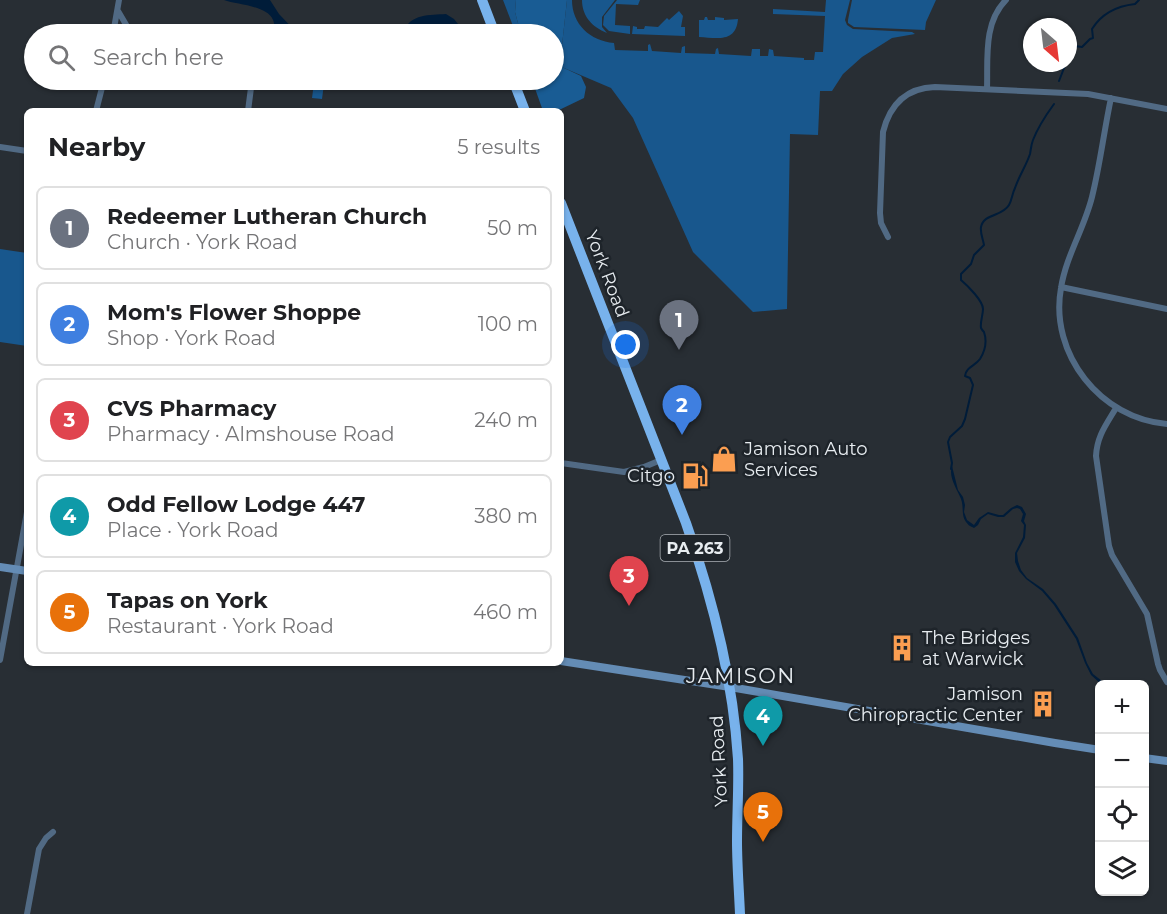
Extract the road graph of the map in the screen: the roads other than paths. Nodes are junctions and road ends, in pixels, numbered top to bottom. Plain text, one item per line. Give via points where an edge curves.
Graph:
1 (119, 0) edge
2 (482, 0) edge
3 (1006, 0) edge
4 (118, 11) junction
5 (116, 24) edge
6 (126, 24) edge
7 (491, 24) edge
8 (987, 89) junction
9 (101, 90) edge
10 (251, 90) edge
11 (517, 90) edge
12 (1111, 98) junction
13 (97, 108) edge
14 (248, 108) edge
15 (524, 108) edge
16 (1167, 109) edge
17 (0, 147) edge
18 (24, 151) edge
19 (564, 211) edge
20 (888, 237) dead end
21 (1061, 287) junction
22 (1167, 309) edge
23 (1116, 408) junction
24 (1167, 424) edge
25 (662, 460) junction
26 (564, 463) edge
27 (24, 528) edge
28 (0, 567) edge
29 (16, 570) junction
30 (24, 571) edge
31 (0, 660) edge
32 (564, 661) edge
33 (1167, 682) edge
34 (730, 687) junction
35 (1095, 749) edge
36 (1149, 759) edge
37 (1167, 761) edge
38 (53, 832) dead end
39 (27, 914) edge
40 (740, 914) edge

1 - 4 street
2 - 7 highway
3 - 8 street via 990,28
4 - 5 street
4 - 6 street
8 - 12 street
8 - 20 street via 924,87 894,106 883,132 880,213
9 - 13 street
10 - 14 street
11 - 15 highway
12 - 16 street
12 - 21 street via 1092,198
17 - 18 street
19 - 25 highway, York Road / PA 263
21 - 22 street
21 - 23 street via 1060,318 1068,352 1087,383
23 - 24 street
23 - 33 street via 1101,432 1096,456 1109,546 1148,614 1158,664
25 - 26 street via 624,472
25 - 34 highway, York Road / PA 263 via 711,601
27 - 29 street
28 - 29 main road
29 - 30 main road
29 - 31 street
32 - 34 main road
34 - 35 main road
34 - 40 highway, York Road / PA 263 via 738,758
36 - 37 main road
38 - 39 street via 39,849

